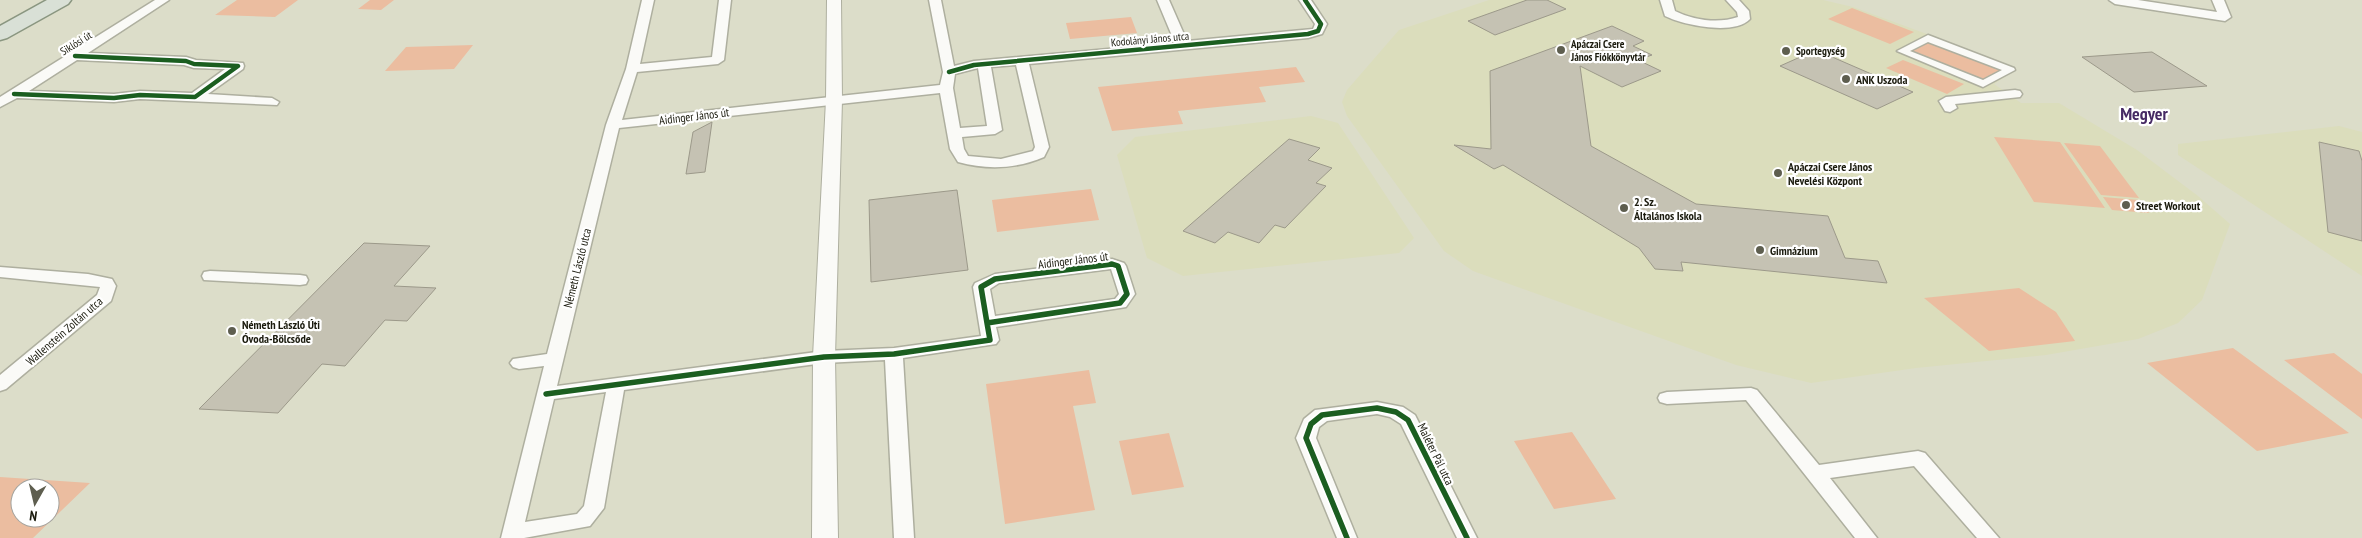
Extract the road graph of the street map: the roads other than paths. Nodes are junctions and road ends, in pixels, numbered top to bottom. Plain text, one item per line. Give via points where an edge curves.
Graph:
1 (62, 0) edge
2 (163, 0) edge
3 (648, 0) edge
4 (725, 0) edge
5 (834, 0) edge
6 (935, 0) edge
7 (1163, 0) edge
8 (1305, 0) edge
9 (1666, 0) edge
10 (1732, 0) edge
11 (2115, 0) edge
12 (2218, 0) edge
13 (0, 34) edge
14 (1928, 38) joint
15 (1183, 47) junction
16 (75, 56) junction
17 (1022, 61) junction
18 (984, 64) junction
19 (632, 69) junction
20 (948, 72) junction
21 (946, 88) junction
22 (14, 94) junction
23 (2015, 94) dead end
24 (195, 97) junction
25 (834, 100) junction
26 (272, 102) dead end
27 (0, 103) edge
28 (1950, 108) dead end
29 (613, 125) junction
30 (954, 133) junction
31 (972, 162) joint
32 (0, 272) edge
33 (210, 276) dead end
34 (300, 280) dead end
35 (986, 323) junction
36 (894, 354) junction
37 (824, 357) junction
38 (555, 358) junction
39 (519, 363) dead end
40 (0, 385) edge
41 (616, 385) junction
42 (546, 394) junction
43 (1667, 398) dead end
44 (1814, 473) junction
45 (563, 531) edge
46 (512, 535) edge
47 (825, 538) edge
48 (904, 538) edge
49 (1347, 538) edge
50 (1467, 538) edge
51 (1867, 538) edge
52 (1988, 538) edge

1 - 13 main road
2 - 16 street, Siklósi út
3 - 19 street, Németh László utca
4 - 19 street via 718,60
5 - 25 street
6 - 20 street
7 - 15 street, Kodolányi János utca
8 - 15 street, Kodolányi János utca via 1321,24 1318,31
9 - 10 street via 1669,13 1676,17 1724,24 1744,19 1743,11
11 - 12 street via 2225,17
14 - 14 street via 1947,45 2010,70 1984,84 1902,51
15 - 17 street, Kodolányi János utca
16 - 22 street, Siklósi út
16 - 24 street via 186,60 194,64 238,66
17 - 18 street, Kodolányi János utca
17 - 31 street via 1042,147 1039,154 990,163
18 - 20 street, Kodolányi János utca
18 - 30 street via 994,130
19 - 29 street, Németh László utca
20 - 21 street
21 - 25 street, Aidinger János út
21 - 30 street
22 - 24 street
22 - 27 street, Siklósi út
23 - 28 street via 1946,102
24 - 26 street
25 - 29 street, Aidinger János út
25 - 37 street
29 - 38 street, Németh László utca
30 - 31 street via 963,159
32 - 40 street, Wallenstein Zoltán utca via 88,279 108,286 105,297
33 - 34 street
35 - 35 street, Aidinger János út via 1120,303 1127,294 1118,266 1112,264 995,279 981,287
35 - 36 street, Aidinger János út via 990,340
36 - 37 street, Aidinger János út
36 - 48 street
37 - 41 street, Aidinger János út
37 - 47 street
38 - 39 street
38 - 42 street, Németh László utca
41 - 42 street, Aidinger János út
41 - 45 street via 594,508 583,521
42 - 46 street, Németh László utca
43 - 44 street via 1751,394
44 - 51 street
44 - 52 street via 1918,458
45 - 46 street
49 - 50 street, Maléter Pál utca via 1306,438 1312,424 1322,415 1377,408 1396,412 1408,420

